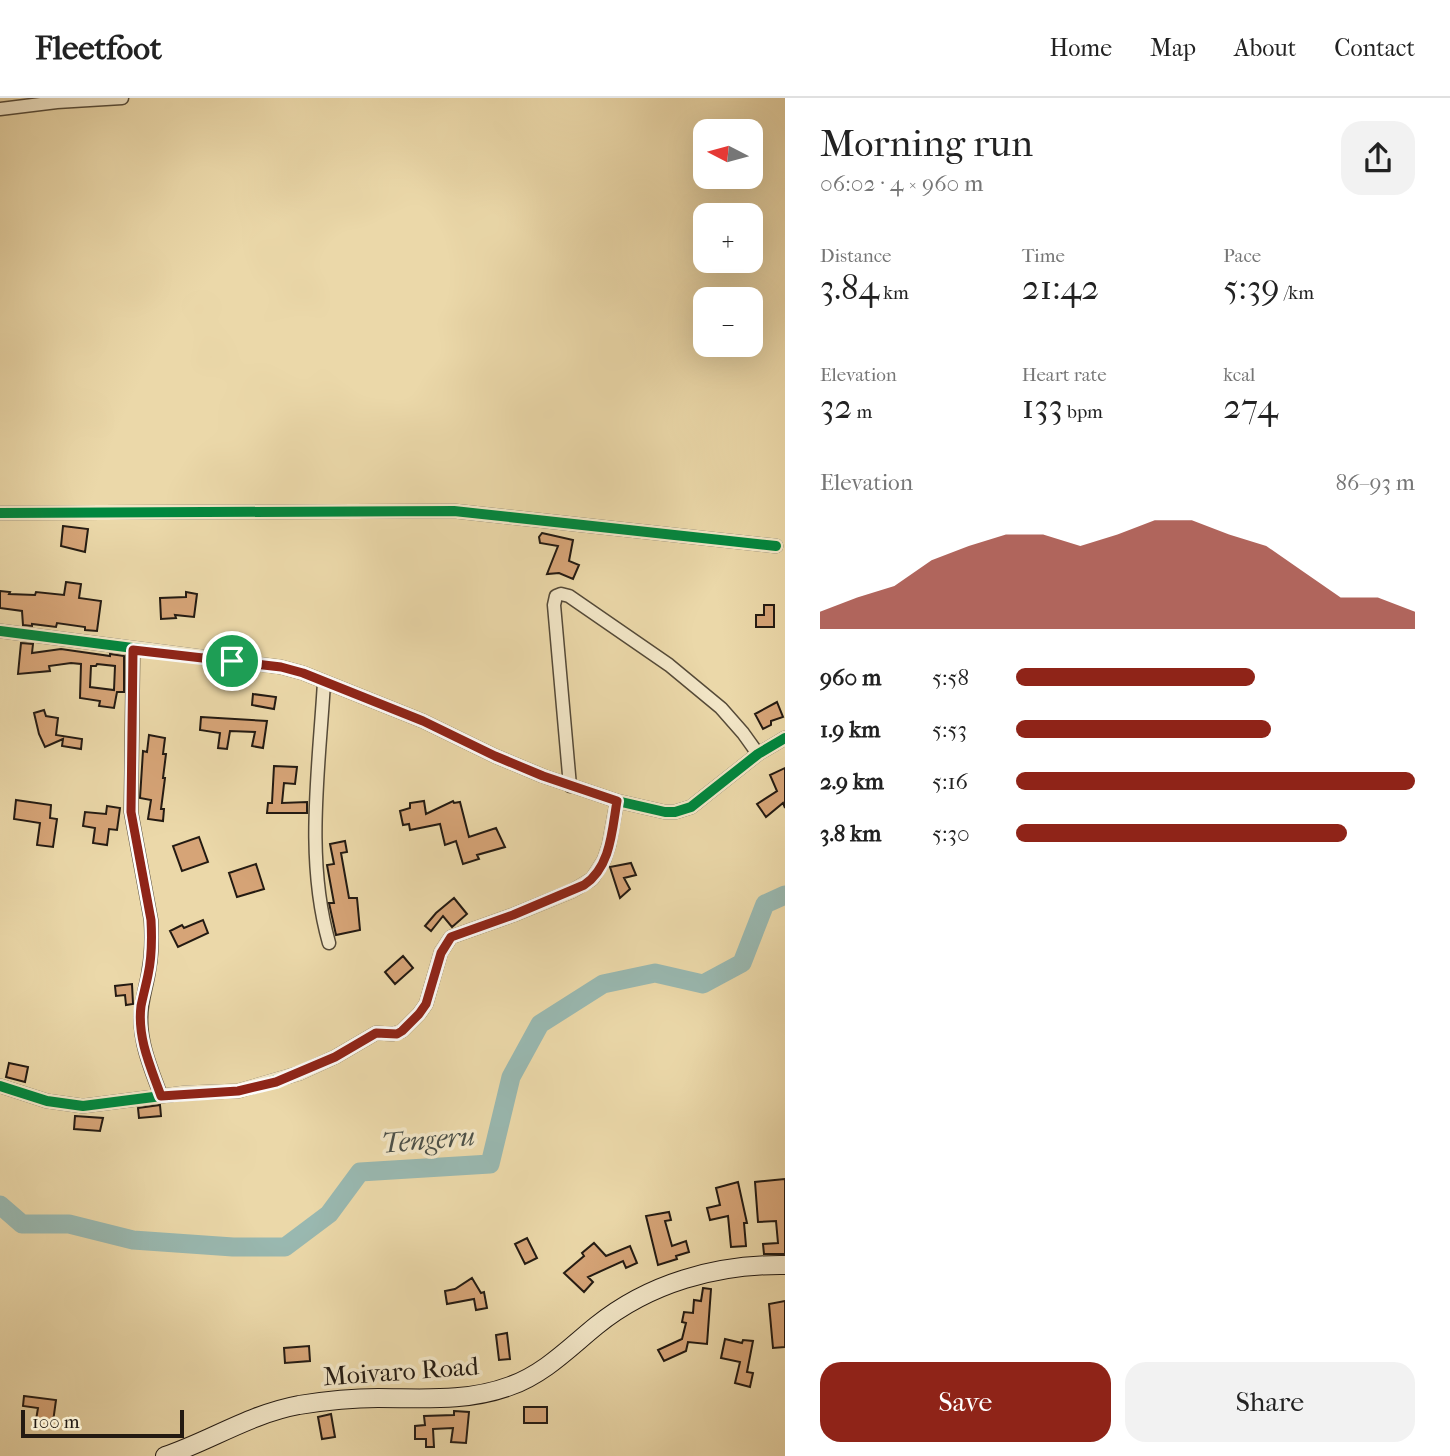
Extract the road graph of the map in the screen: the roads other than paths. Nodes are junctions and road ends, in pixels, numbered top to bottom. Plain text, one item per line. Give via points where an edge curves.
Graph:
1 (122, 98) edge
2 (0, 109) edge
3 (0, 513) edge
4 (776, 546) dead end
5 (0, 631) edge
6 (133, 650) junction
7 (324, 682) junction
8 (785, 738) edge
9 (758, 754) junction
10 (570, 786) junction
11 (617, 801) junction
12 (329, 943) dead end
13 (0, 1087) edge
14 (161, 1096) junction
15 (785, 1265) edge
16 (164, 1456) edge

1 - 2 street
3 - 4 street via 454,511
5 - 6 street
6 - 7 street via 281,667
6 - 14 street via 131,812 152,936 141,1021 144,1048
7 - 10 street
7 - 12 street via 315,859 318,903
8 - 9 street
9 - 10 street via 698,688 590,609 561,594 554,605
9 - 11 street via 682,811 664,812
10 - 11 street
11 - 14 street via 609,845 592,879 451,937 441,953 426,1004 402,1031 376,1033 335,1057 276,1082 238,1091
13 - 14 street via 83,1106
15 - 16 street, Moivaro Road via 729,1268 657,1289 616,1311 554,1362 511,1386 464,1397 299,1405 256,1417

